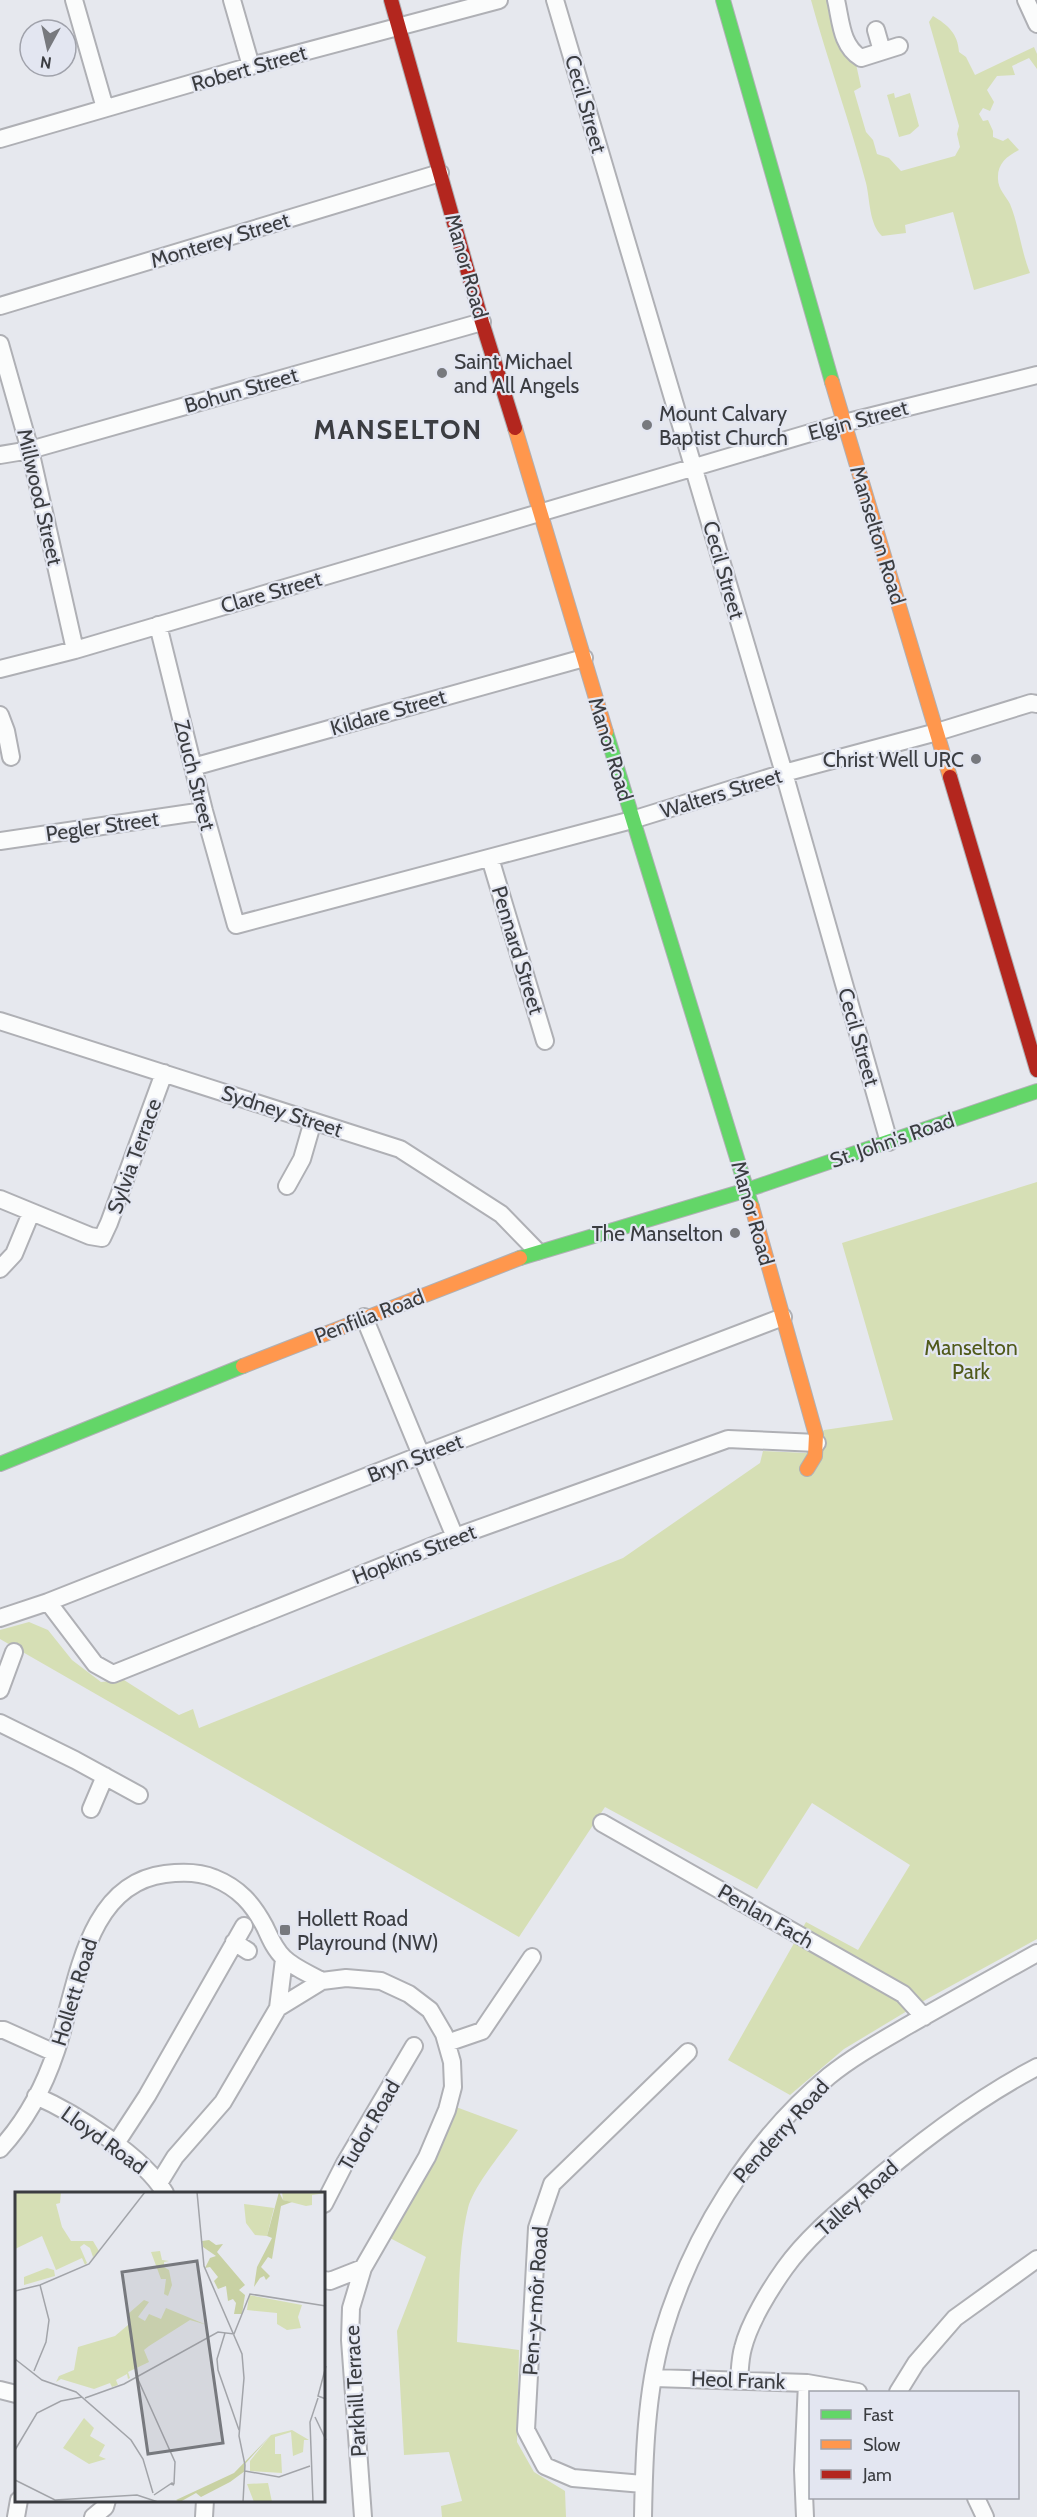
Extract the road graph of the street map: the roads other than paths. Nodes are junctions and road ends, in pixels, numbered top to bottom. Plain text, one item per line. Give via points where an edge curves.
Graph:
1 (74, 0) edge
2 (232, 0) edge
3 (391, 0) edge
4 (499, 0) edge
5 (555, 0) edge
6 (723, 0) edge
7 (836, 0) edge
8 (1026, 0) edge
9 (1037, 24) edge
10 (399, 26) junction
11 (876, 30) dead end
12 (899, 46) dead end
13 (882, 51) junction
14 (251, 66) junction
15 (105, 108) junction
16 (0, 139) edge
17 (441, 173) junction
18 (0, 306) edge
19 (482, 322) junction
20 (0, 344) edge
21 (1037, 375) edge
22 (844, 423) junction
23 (30, 450) junction
24 (0, 456) edge
25 (693, 466) junction
26 (542, 513) junction
27 (158, 625) junction
28 (75, 650) junction
29 (584, 658) junction
30 (0, 669) edge
31 (1035, 702) edge
32 (0, 715) edge
33 (937, 732) junction
34 (11, 757) dead end
35 (193, 767) junction
36 (784, 773) junction
37 (204, 811) junction
38 (632, 820) junction
39 (0, 841) edge
40 (490, 858) junction
41 (236, 925) joint
42 (0, 1021) edge
43 (545, 1041) dead end
44 (1037, 1070) edge
45 (164, 1073) junction
46 (1037, 1091) edge
47 (313, 1121) junction
48 (889, 1142) junction
49 (287, 1186) dead end
50 (747, 1190) junction
51 (0, 1199) edge
52 (31, 1213) junction
53 (537, 1251) junction
54 (0, 1269) edge
55 (364, 1317) junction
56 (783, 1317) junction
57 (817, 1443) junction
58 (421, 1455) junction
59 (0, 1464) edge
60 (807, 1469) dead end
61 (455, 1537) junction
62 (48, 1602) junction
63 (0, 1618) edge
64 (14, 1652) dead end
65 (0, 1690) edge
66 (0, 1724) edge
67 (105, 1776) junction
68 (139, 1795) dead end
69 (91, 1809) dead end
70 (602, 1823) dead end
71 (244, 1926) dead end
72 (1037, 1953) edge
73 (532, 1957) dead end
74 (284, 1959) junction
75 (322, 1982) junction
76 (278, 2008) junction
77 (924, 2017) junction
78 (0, 2030) edge
79 (447, 2043) junction
80 (414, 2046) dead end
81 (688, 2052) dead end
82 (55, 2053) junction
83 (1037, 2067) edge
84 (36, 2096) junction
85 (115, 2145) junction
86 (0, 2149) edge
87 (162, 2188) edge
88 (326, 2200) edge
89 (1037, 2259) edge
90 (363, 2268) junction
91 (327, 2280) edge
92 (351, 2308) junction
93 (654, 2378) junction
94 (739, 2380) junction
95 (807, 2383) junction
96 (0, 2390) edge
97 (852, 2391) edge
98 (899, 2391) edge
99 (15, 2394) edge
100 (644, 2484) junction
101 (976, 2499) edge
102 (19, 2502) edge
103 (106, 2502) edge
104 (205, 2502) edge
105 (16, 2517) edge
106 (93, 2517) edge
107 (204, 2517) edge
108 (363, 2517) edge
109 (643, 2517) edge
110 (805, 2517) edge
111 (985, 2517) edge

1 - 15 street
2 - 14 street
3 - 10 street, Manor Road
4 - 10 street, Robert Street
5 - 25 street, Cecil Street
6 - 22 street, Manselton Road
7 - 13 street via 851,52 861,58
8 - 9 street
10 - 14 street, Robert Street
10 - 17 street, Manor Road
11 - 13 street
12 - 13 street
14 - 15 street, Robert Street
15 - 16 street, Robert Street
17 - 18 street, Monterey Street
17 - 19 street, Manor Road
19 - 23 street, Bohun Street
19 - 26 street, Manor Road
20 - 23 street, Millwood Street
21 - 22 street, Elgin Street
22 - 25 street, Elgin Street
22 - 33 street, Manselton Road
23 - 24 street, Bohun Street
23 - 28 street, Millwood Street
25 - 26 street, Elgin Street
25 - 36 street, Cecil Street
26 - 27 street, Clare Street
26 - 29 street, Manor Road
27 - 28 street, Clare Street
27 - 35 street, Zouch Street
28 - 30 street, Clare Street
29 - 35 street, Kildare Street
29 - 38 street, Manor Road
31 - 33 street, Walters Street
32 - 34 street
33 - 36 street, Walters Street
33 - 44 street, Manselton Road
35 - 37 street, Zouch Street
36 - 38 street, Walters Street
36 - 48 street, Cecil Street
37 - 39 street, Pegler Street
37 - 41 street, Zouch Street
38 - 40 street, Walters Street
38 - 50 street, Manor Road
40 - 41 street, Walters Street
40 - 43 street, Pennard Street
42 - 45 street, Sydney Street
45 - 47 street, Sydney Street
45 - 52 street, Sylvia Terrace via 102,1238
46 - 48 street, St. John's Road
47 - 49 street via 302,1159
47 - 53 street, Sydney Street via 400,1149 501,1214
48 - 50 street, St. John's Road
50 - 53 street, Penfilia Road
50 - 56 street, Manor Road
51 - 52 street
52 - 54 street via 14,1254
53 - 55 street, Penfilia Road
55 - 58 street
55 - 59 street, Penfilia Road
56 - 57 street, Manor Road
56 - 58 street, Bryn Street
57 - 60 street
57 - 61 street, Hopkins Street via 728,1439
58 - 61 street
58 - 62 street, Bryn Street
61 - 62 street, Hopkins Street via 113,1674 95,1664
62 - 63 street, Bryn Street
64 - 65 street
66 - 67 street
67 - 68 street
67 - 69 street
70 - 77 street, Penlan Fach via 903,1994
71 - 85 street via 241,1946
72 - 77 street, Penderry Road
73 - 79 street via 482,2031
74 - 75 street, Hollett Road
74 - 76 street
74 - 82 street, Hollett Road via 252,1904 240,1892 213,1877 180,1872 151,1876 123,1891 97,1923
75 - 76 street
75 - 79 street via 346,1978 381,1981 409,1994 430,2010
76 - 87 street via 223,2102 176,2157
77 - 93 street, Penderry Road via 830,2075 744,2166 708,2223 681,2280
78 - 82 street
79 - 90 street via 453,2087 447,2110 427,2157
80 - 88 street, Tudor Road
81 - 100 street, Pen-y-môr Road via 552,2184 537,2228 526,2430 545,2466 573,2478
82 - 84 street, Hollett Road
83 - 94 street, Talley Road via 946,2124 840,2210 802,2247 762,2306 743,2347
84 - 85 street, Lloyd Road via 62,2107
84 - 86 street, Hollett Road via 15,2134
85 - 87 street, Lloyd Road via 137,2161
89 - 98 street via 955,2318 916,2363
90 - 91 street
90 - 92 street, Parkhill Terrace
91 - 92 street
92 - 108 street, Parkhill Terrace
93 - 94 street, Heol Frank
93 - 100 street, Penderry Road
94 - 95 street, Heol Frank
95 - 97 street, Heol Frank
95 - 110 street
96 - 99 street
100 - 109 street, Penderry Road
101 - 111 street
102 - 105 street
103 - 106 street
104 - 107 street

